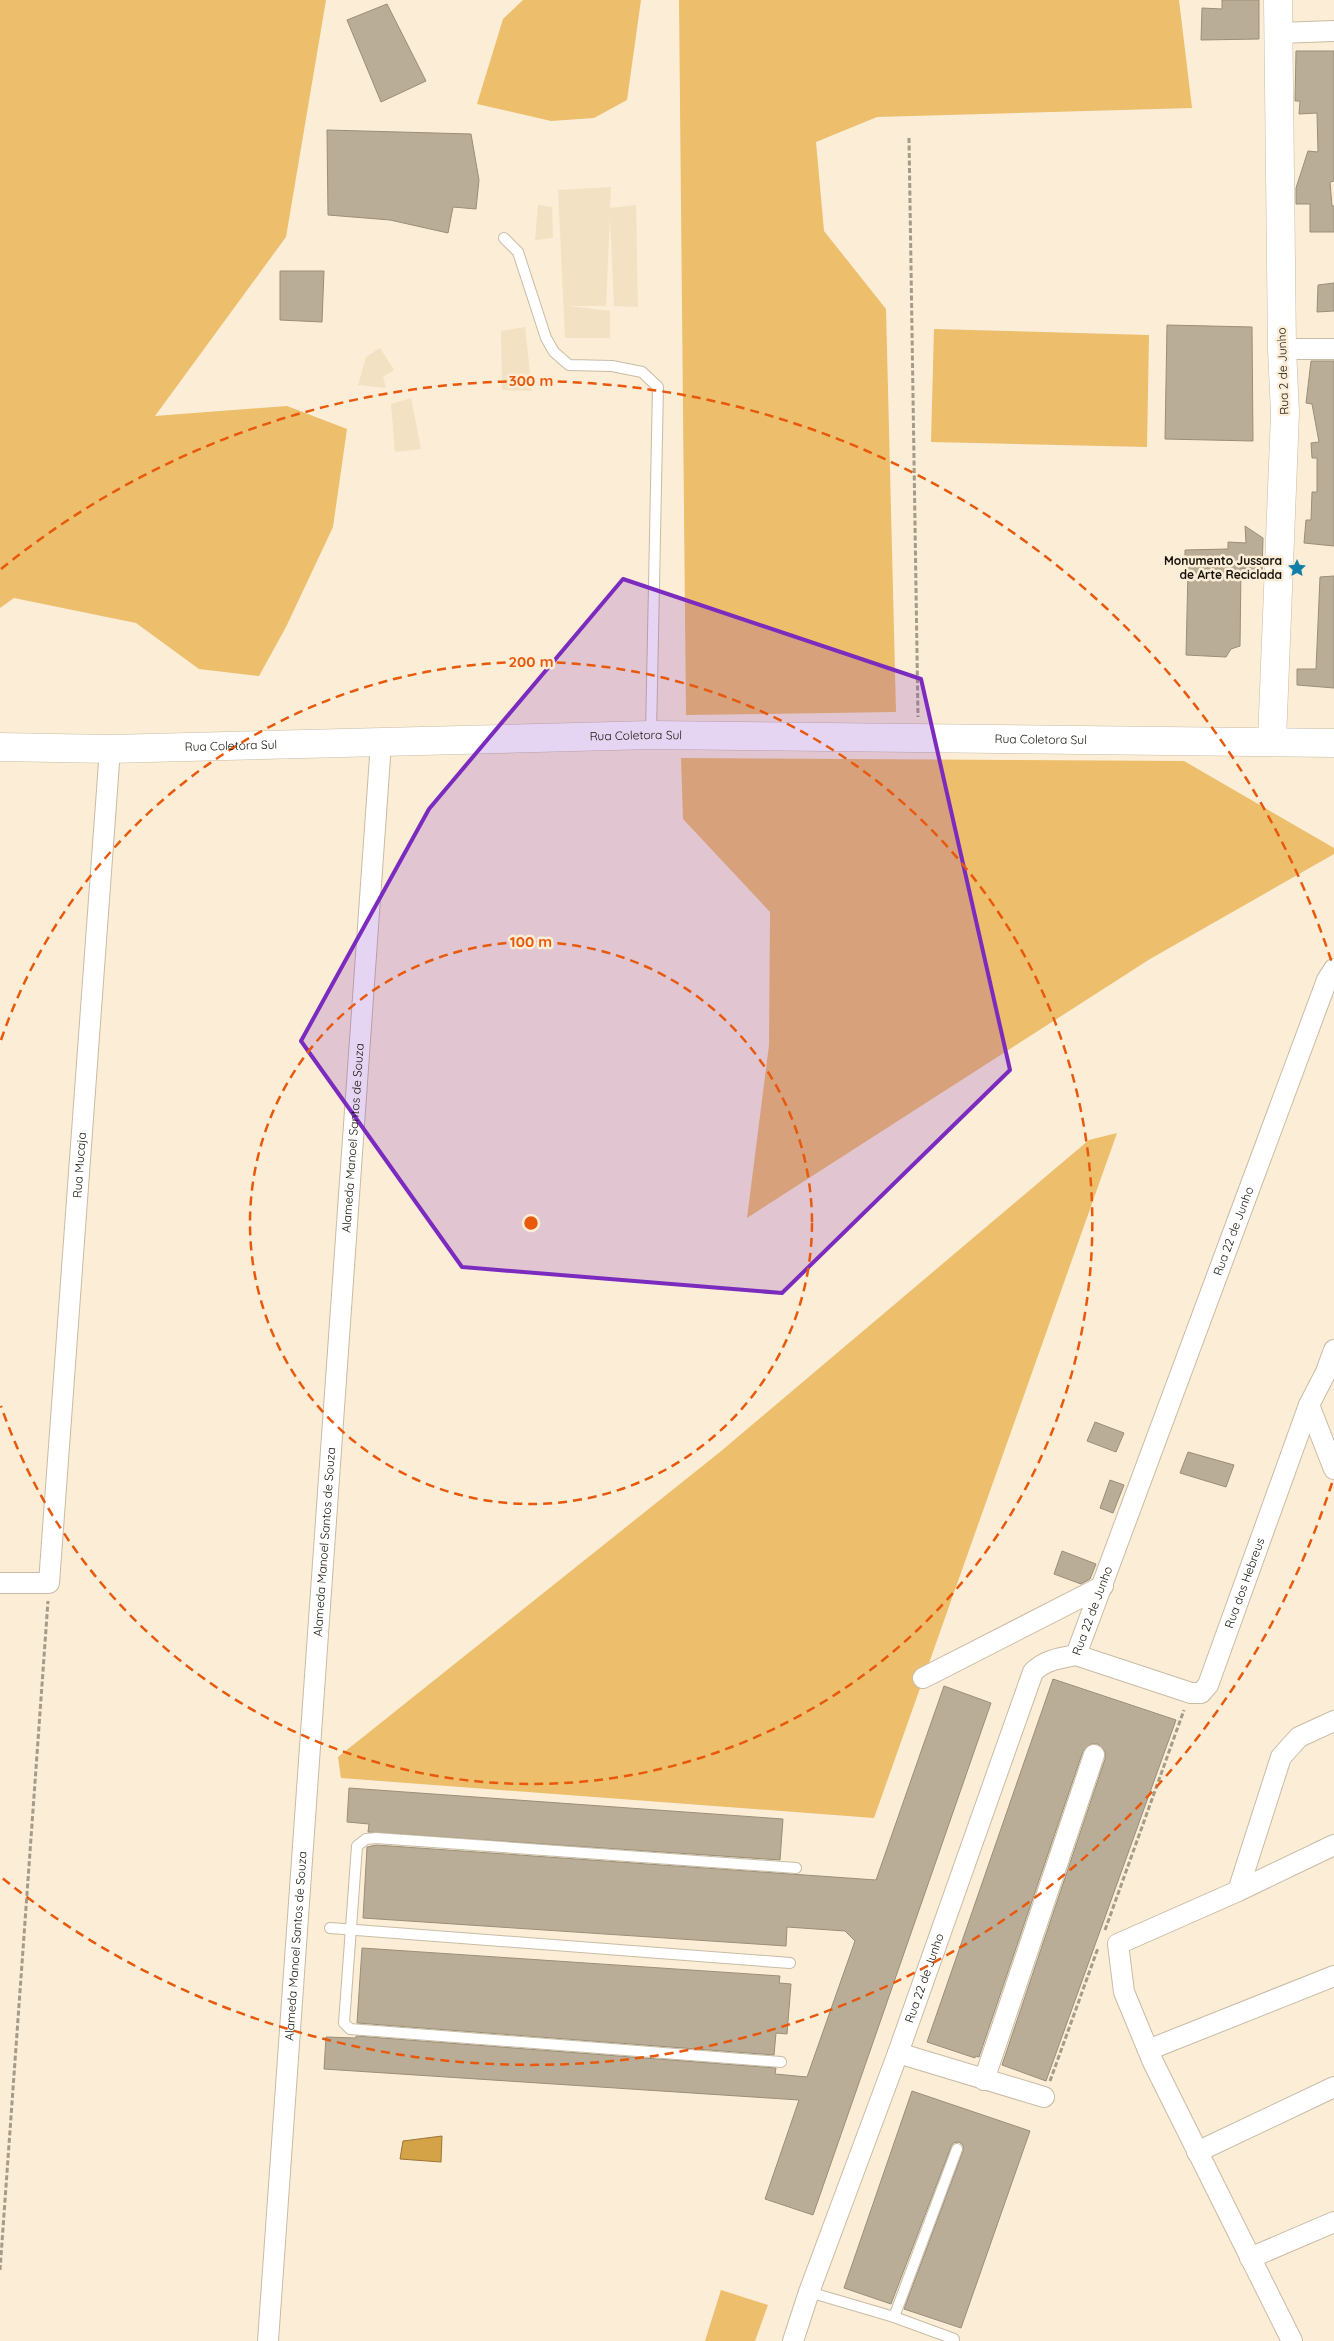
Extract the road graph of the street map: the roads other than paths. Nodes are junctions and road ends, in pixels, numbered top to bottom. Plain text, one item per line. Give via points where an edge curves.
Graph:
1 (1278, 0) edge
2 (1334, 31) edge
3 (1278, 33) junction
4 (504, 238) dead end
5 (1282, 349) junction
6 (1334, 349) edge
7 (651, 735) junction
8 (1272, 741) junction
9 (381, 743) junction
10 (1334, 743) edge
11 (0, 747) edge
12 (110, 749) junction
13 (1334, 969) edge
14 (1334, 1350) edge
15 (1326, 1372) junction
16 (1334, 1395) edge
17 (1309, 1405) junction
18 (1334, 1469) edge
19 (0, 1583) edge
20 (1103, 1586) junction
21 (1076, 1655) junction
22 (924, 1678) dead end
23 (1334, 1721) edge
24 (1094, 1755) dead end
25 (1334, 1845) edge
26 (796, 1868) dead end
27 (1238, 1891) junction
28 (330, 1928) dead end
29 (352, 1930) junction
30 (790, 1963) dead end
31 (1334, 1976) edge
32 (1148, 2050) junction
33 (898, 2053) junction
34 (781, 2062) dead end
35 (984, 2080) junction
36 (1334, 2088) edge
37 (1044, 2097) road end
38 (958, 2149) dead end
39 (1197, 2152) junction
40 (1334, 2222) edge
41 (1250, 2258) junction
42 (809, 2292) junction
43 (894, 2317) junction
44 (954, 2339) dead end
45 (268, 2341) edge
46 (793, 2341) edge
47 (1292, 2341) edge

1 - 3 street, Rua 2 de Junho
2 - 3 street
3 - 5 street, Rua 2 de Junho
4 - 7 lane via 518,252 546,338 554,352 569,365 612,366 642,372 658,387
5 - 6 street
5 - 8 street, Rua 2 de Junho via 1285,413
7 - 8 street, Rua Coletora Sul
7 - 9 street, Rua Coletora Sul
8 - 10 street, Rua Coletora Sul
9 - 12 street, Rua Coletora Sul
9 - 45 street, Alameda Manoel Santos de Souza
11 - 12 street, Rua Coletora Sul
12 - 19 street, Rua Mucaja via 49,1583
13 - 20 street, Rua 22 de Junho
14 - 15 street, Rua dos Hebreus
15 - 16 street
15 - 17 street, Rua dos Hebreus
17 - 18 street
17 - 21 street, Rua dos Hebreus via 1208,1685 1201,1693 1191,1693
20 - 21 street, Rua 22 de Junho
20 - 22 street
21 - 33 street, Rua 22 de Junho via 1040,1664 1033,1672
23 - 27 street via 1299,1737 1281,1757
24 - 35 street
25 - 27 street
26 - 29 lane via 366,1839 358,1846
27 - 32 street via 1118,1944 1124,1992
28 - 29 lane
29 - 30 lane
29 - 34 lane via 344,2023 350,2029
31 - 32 street
32 - 39 street
33 - 35 street
33 - 42 street, Rua 22 de Junho
35 - 37 street
36 - 39 street
38 - 43 lane
39 - 41 street
40 - 41 street
41 - 47 street
42 - 43 lane
42 - 46 street, Rua 22 de Junho
43 - 44 lane

